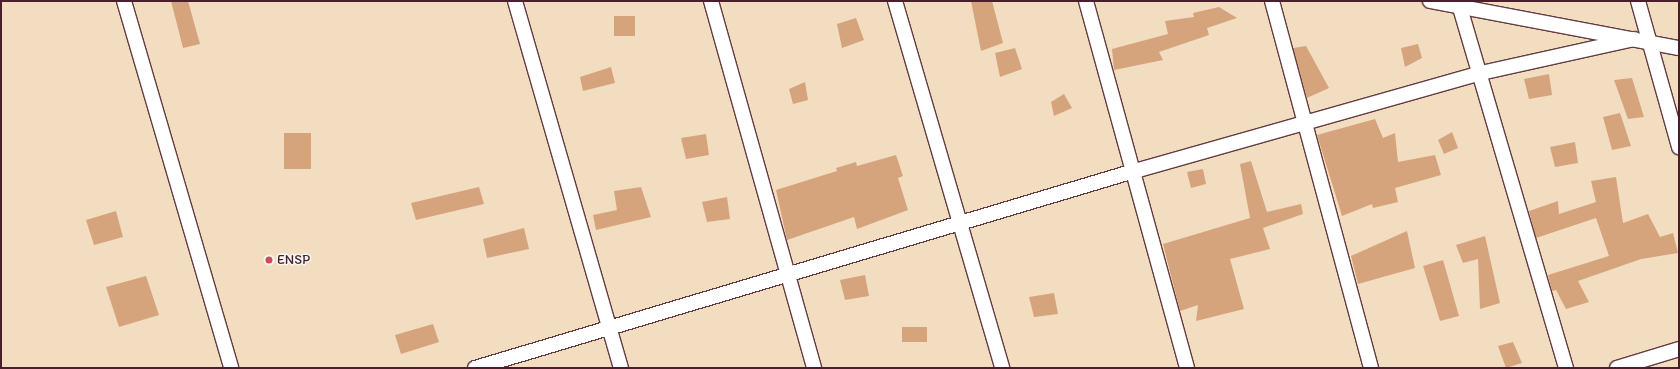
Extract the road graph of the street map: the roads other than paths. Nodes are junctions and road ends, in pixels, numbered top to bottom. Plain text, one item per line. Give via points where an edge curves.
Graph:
1 (124, 1) edge
2 (515, 1) edge
3 (711, 1) edge
4 (895, 1) edge
5 (1086, 1) edge
6 (1272, 1) edge
7 (1430, 1) edge
8 (1638, 1) edge
9 (1458, 4) edge
10 (1634, 39) junction
11 (1648, 42) junction
12 (1679, 48) edge
13 (1481, 73) junction
14 (1302, 124) junction
15 (1679, 147) edge
16 (1131, 172) junction
17 (959, 221) junction
18 (787, 273) junction
19 (609, 328) junction
20 (1679, 349) edge
21 (231, 368) edge
22 (475, 368) edge
23 (621, 368) edge
24 (814, 368) edge
25 (1002, 368) edge
26 (1187, 368) edge
27 (1371, 368) edge
28 (1566, 368) edge
29 (1617, 368) edge

1 - 21 street
2 - 19 street
3 - 18 street
4 - 17 street
5 - 16 street
6 - 14 street
7 - 9 street
8 - 11 street
9 - 10 street
9 - 13 street
10 - 11 street
10 - 13 street
11 - 12 street
11 - 15 street
13 - 14 street
13 - 28 street
14 - 16 street
14 - 27 street
16 - 17 street
16 - 26 street
17 - 18 street
17 - 25 street
18 - 19 street
18 - 24 street
19 - 22 street
19 - 23 street
20 - 29 street

